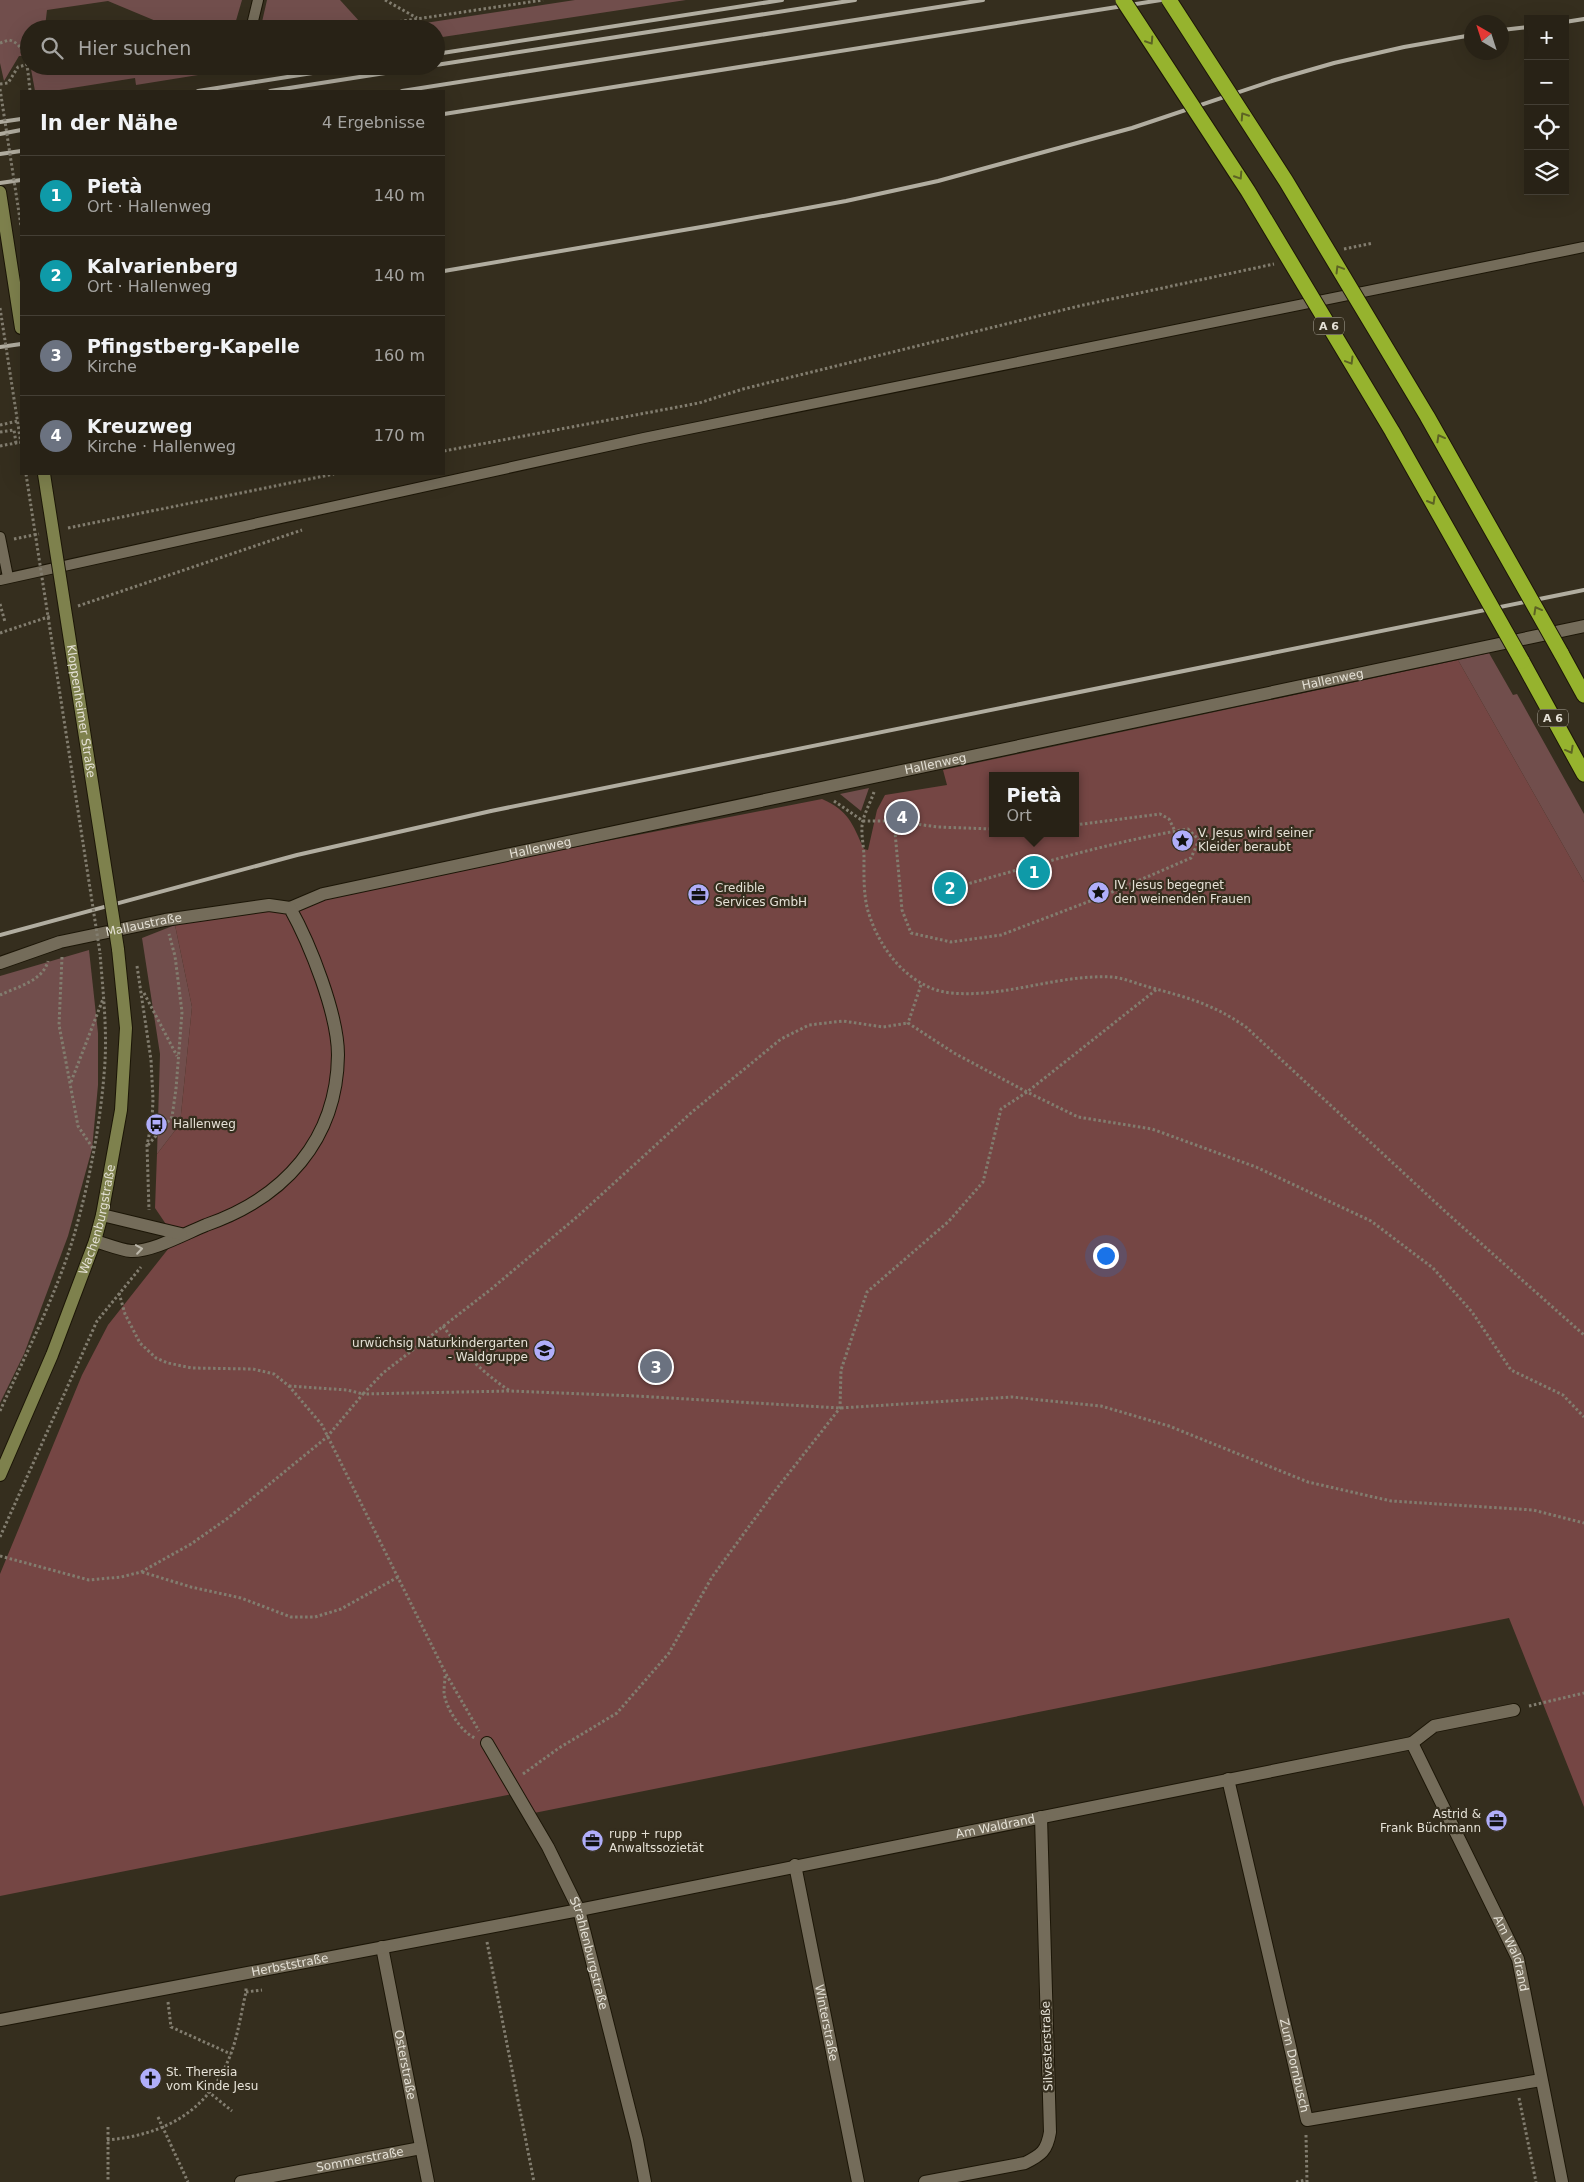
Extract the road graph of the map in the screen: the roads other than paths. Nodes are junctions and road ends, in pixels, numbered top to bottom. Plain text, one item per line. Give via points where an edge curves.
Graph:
1 (258, 0) edge
2 (1123, 0) edge
3 (1169, 0) edge
4 (253, 20) edge
5 (0, 192) edge
6 (1584, 247) edge
7 (20, 322) edge
8 (44, 475) edge
9 (0, 540) edge
10 (4, 578) edge
11 (1584, 626) edge
12 (1584, 695) edge
13 (1584, 774) edge
14 (290, 908) junction
15 (118, 949) joint
16 (0, 962) edge
17 (102, 1215) junction
18 (181, 1234) junction
19 (95, 1241) junction
20 (0, 1475) edge
21 (1514, 1710) road end
22 (487, 1743) road end
23 (1412, 1743) junction
24 (1228, 1779) junction
25 (1041, 1817) junction
26 (795, 1865) junction
27 (579, 1910) junction
28 (382, 1948) junction
29 (0, 2020) edge
30 (1541, 2080) junction
31 (421, 2148) junction
32 (248, 2181) edge
33 (428, 2182) edge
34 (645, 2182) edge
35 (858, 2182) edge
36 (926, 2182) edge
37 (1562, 2182) edge

1 - 4 lane
2 -> 13 highway, A 6, bridge via 1253,199 1392,432
12 -> 3 highway, bridge via 1427,416 1286,181
5 - 7 main road
6 - 10 lane via 644,438
8 - 15 main road, Kloppenheimer Straße, bridge
9 - 10 lane
11 - 14 street, Hallenweg via 323,894
14 - 16 street, Mallaustraße via 269,905 165,920 60,942
14 - 18 street via 302,929 332,1012 338,1053 336,1085 328,1114 313,1147 290,1176 257,1202 220,1221
15 - 17 main road, Wachenburgstraße via 126,1028 121,1110
17 - 18 street
17 - 19 main road, Wachenburgstraße
19 -> 18 street via 132,1251 166,1243
19 - 20 main road, Wachenburgstraße via 52,1355
21 - 23 street, Am Waldrand via 1434,1726
22 - 27 street, Strahlenburgstraße via 548,1847
23 - 24 street, Am Waldrand
23 - 30 street, Am Waldrand via 1518,1959
24 - 25 street, Am Waldrand
24 - 30 street, Zum Dornbusch via 1307,2120
25 - 26 street, Am Waldrand
25 - 36 street, Silvesterstraße via 1048,2145 1038,2156 1024,2163
26 - 27 street, Am Waldrand
26 - 35 street, Winterstraße
27 - 28 street, Herbststraße
27 - 34 street, Strahlenburgstraße
28 - 29 street, Herbststraße
28 - 31 street, Osterstraße
30 - 37 street, Am Waldrand
31 - 32 street, Sommerstraße
31 - 33 street, Osterstraße

